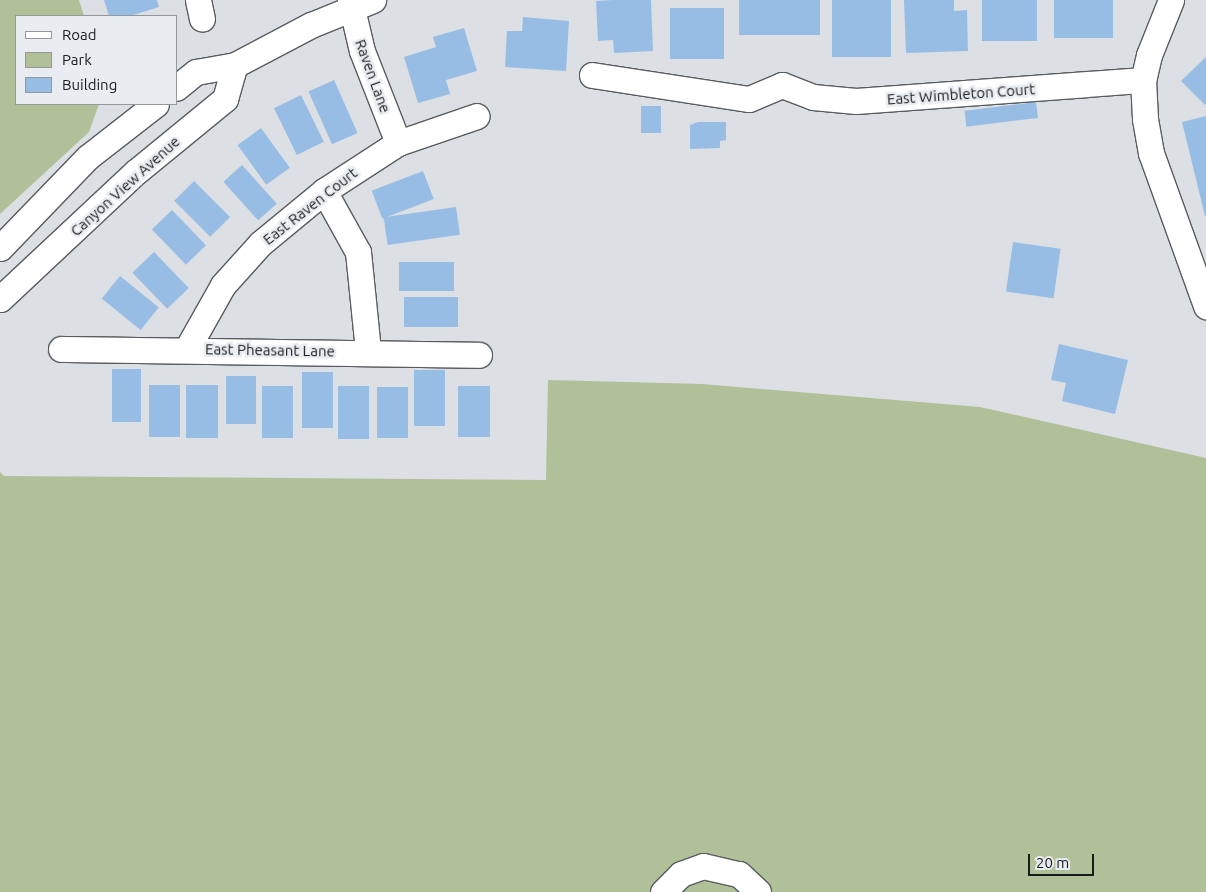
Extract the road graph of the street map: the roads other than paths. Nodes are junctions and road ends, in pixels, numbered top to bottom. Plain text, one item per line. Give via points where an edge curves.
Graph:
1 (1171, 0) edge
2 (358, 3) edge
3 (235, 64) junction
4 (592, 75) dead end
5 (1143, 80) junction
6 (178, 86) edge
7 (155, 105) edge
8 (477, 116) dead end
9 (398, 143) junction
10 (324, 191) junction
11 (0, 248) edge
12 (0, 299) edge
13 (1206, 305) edge
14 (61, 349) dead end
15 (187, 350) junction
16 (368, 351) junction
17 (479, 355) dead end
18 (663, 892) edge
19 (758, 892) edge

1 - 5 street via 1148,55
2 - 3 street
2 - 9 street, Raven Lane via 362,51
3 - 6 street via 196,72
3 - 12 street, Canyon View Avenue via 225,99 137,171
4 - 5 street, East Wimbleton Court via 748,99 782,85 813,97 856,101
5 - 13 street via 1151,153
7 - 11 street via 88,158
8 - 9 street, East Raven Court
9 - 10 street, East Raven Court
10 - 15 street, East Raven Court via 262,243 223,285
10 - 16 street via 358,252
14 - 15 street, East Pheasant Lane
15 - 16 street, East Pheasant Lane
16 - 17 street, East Pheasant Lane
18 - 19 street via 681,874 713,866 739,874

